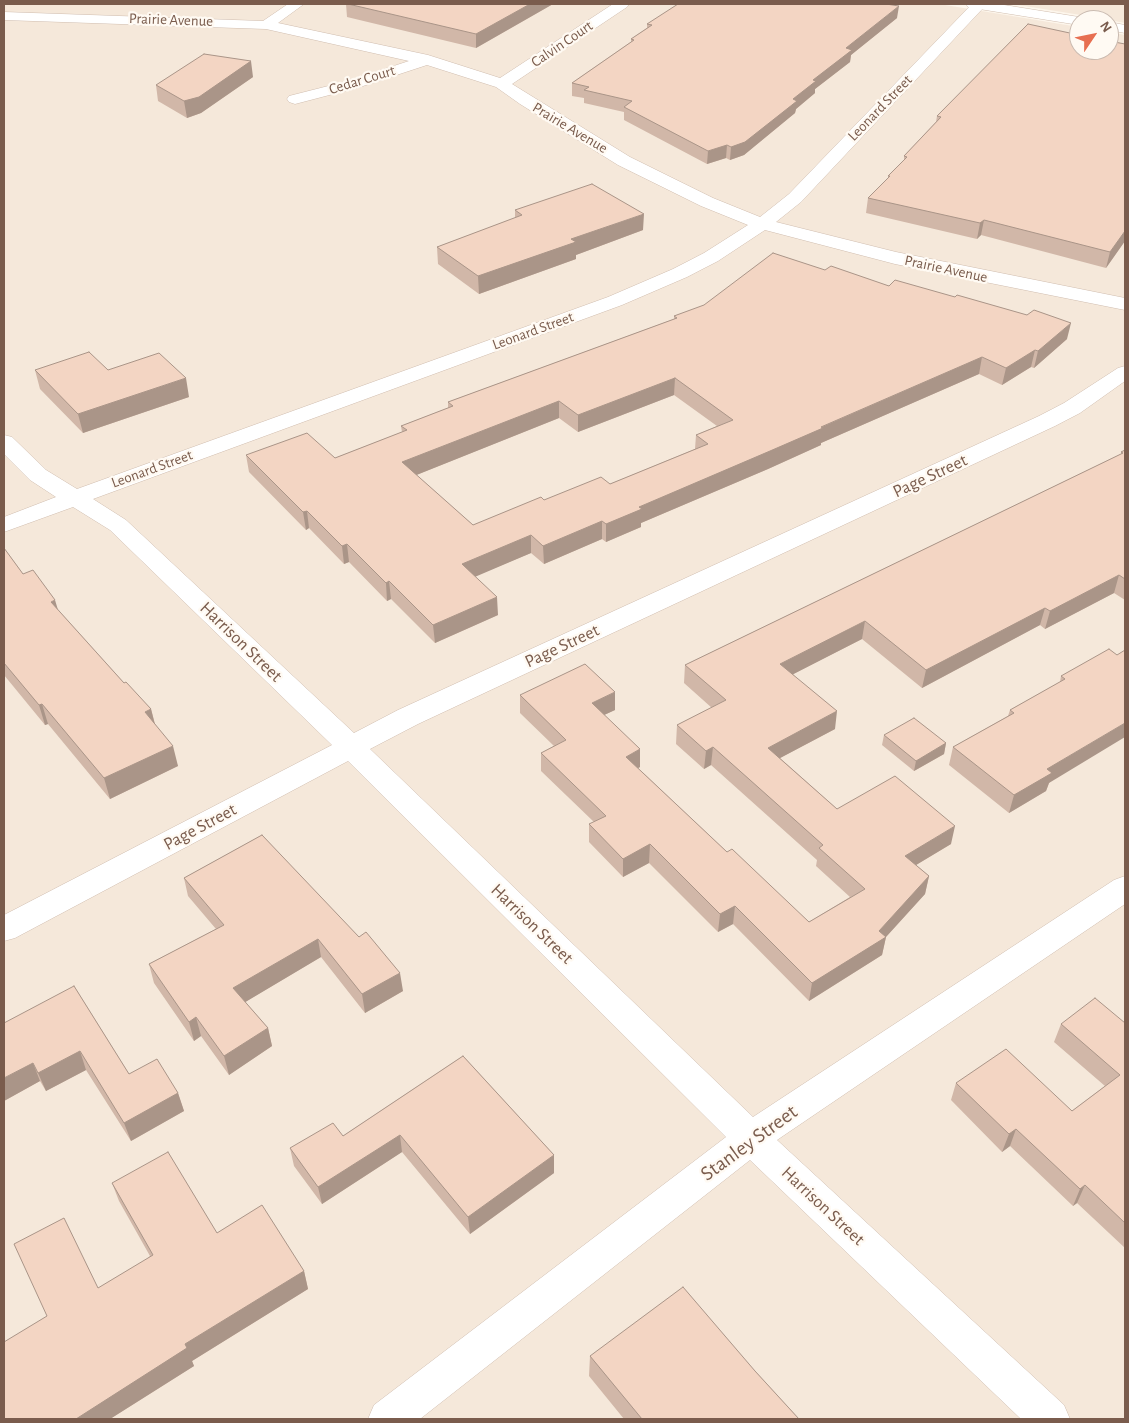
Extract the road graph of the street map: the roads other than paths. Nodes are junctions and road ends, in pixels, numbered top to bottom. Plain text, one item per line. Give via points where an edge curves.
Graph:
1 (296, 4) edge
2 (622, 4) edge
3 (976, 4) edge
4 (4, 16) edge
5 (1069, 19) edge
6 (266, 24) junction
7 (428, 60) junction
8 (502, 84) junction
9 (295, 99) dead end
10 (762, 224) junction
11 (1125, 304) edge
12 (1125, 372) edge
13 (4, 442) edge
14 (73, 498) junction
15 (4, 525) edge
16 (351, 747) junction
17 (1125, 888) edge
18 (4, 929) edge
19 (751, 1138) junction
20 (388, 1419) edge
21 (1050, 1419) edge

1 - 6 street
2 - 8 street, Calvin Court
3 - 5 street
3 - 10 street, Leonard Street via 795,198
4 - 6 street, Prairie Avenue
6 - 7 street, Prairie Avenue
7 - 8 street, Prairie Avenue
7 - 9 street, Cedar Court
8 - 10 street, Prairie Avenue via 624,160 707,202
10 - 11 street, Prairie Avenue via 895,258
10 - 14 street, Leonard Street via 711,257 615,301
12 - 16 street, Page Street via 1047,421
13 - 14 street, Harrison Street via 38,475
14 - 15 street, Leonard Street
14 - 16 street, Harrison Street via 118,525
16 - 18 street, Page Street
16 - 19 street, Harrison Street
17 - 19 street, Stanley Street
19 - 20 street, Stanley Street
19 - 21 street, Harrison Street

